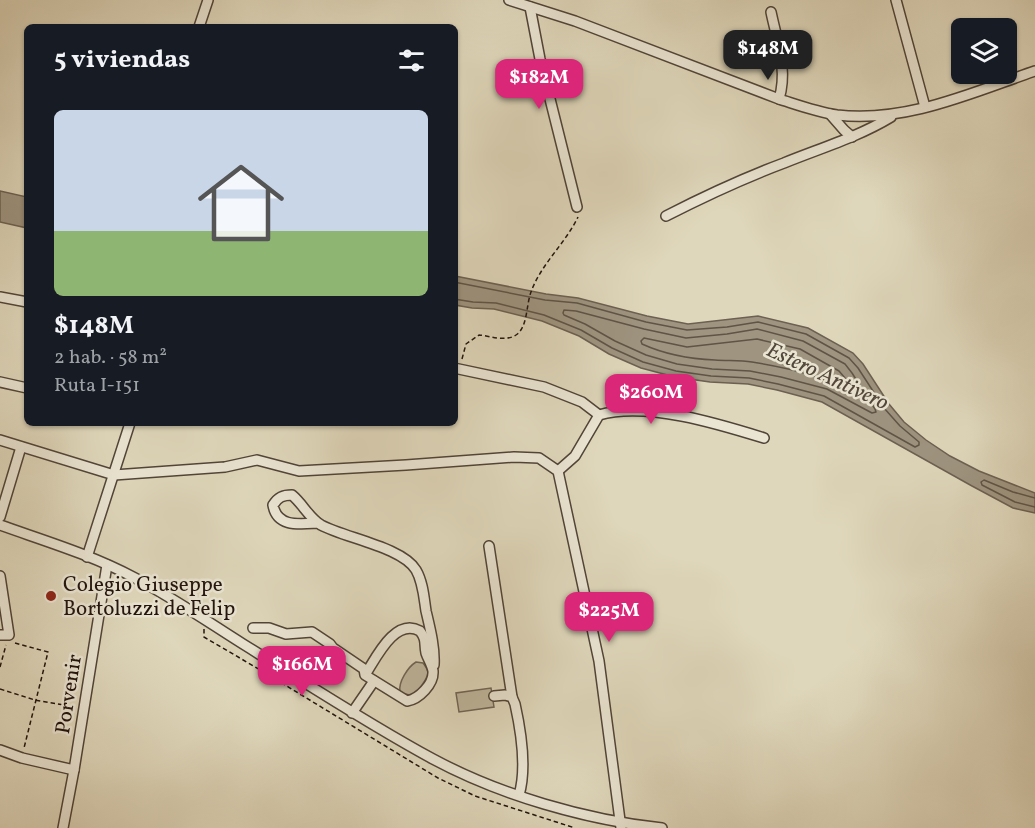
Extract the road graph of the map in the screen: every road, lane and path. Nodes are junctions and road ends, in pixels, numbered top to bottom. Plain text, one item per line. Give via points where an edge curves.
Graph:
1 (207, 0) edge
2 (896, 0) edge
3 (514, 1) edge
4 (530, 7) junction
5 (771, 12) dead end
6 (200, 24) edge
7 (1035, 71) edge
8 (779, 99) junction
9 (925, 107) junction
10 (830, 114) junction
11 (896, 114) junction
12 (852, 136) junction
13 (577, 207) joint
14 (666, 216) dead end
15 (0, 297) edge
16 (24, 301) edge
17 (458, 365) edge
18 (458, 368) edge
19 (0, 382) edge
20 (24, 387) edge
21 (599, 416) junction
22 (129, 426) edge
23 (764, 438) dead end
24 (0, 440) edge
25 (21, 447) junction
26 (558, 471) junction
27 (114, 475) junction
28 (0, 517) edge
29 (318, 523) junction
30 (0, 525) edge
31 (489, 546) dead end
32 (87, 557) junction
33 (107, 565) junction
34 (0, 576) edge
35 (253, 628) dead end
36 (5, 635) edge
37 (0, 667) edge
38 (365, 675) junction
39 (433, 675) junction
40 (374, 681) junction
41 (0, 689) edge
42 (494, 696) dead end
43 (512, 697) junction
44 (35, 700) junction
45 (84, 709) junction
46 (352, 713) junction
47 (0, 750) edge
48 (22, 758) junction
49 (74, 770) junction
50 (519, 795) junction
51 (620, 825) edge
52 (63, 828) edge
53 (662, 828) edge

1 - 6 street
2 - 9 street
3 - 4 street
4 - 8 street
4 - 13 street
5 - 8 street via 782,64
7 - 9 street
8 - 10 street
9 - 11 street
10 - 11 street
10 - 12 street
11 - 12 street
12 - 14 street via 748,177
13 - 17 path via 578,219 536,280 518,334 505,339 479,335 471,339
15 - 16 street
18 - 21 street via 544,387 582,402
19 - 20 street
21 - 23 street via 611,412 661,412
21 - 26 street via 575,456
22 - 27 street
24 - 25 street
25 - 27 street
25 - 28 street
26 - 27 street via 539,458 514,457 299,471 257,459 225,467
26 - 51 street via 599,661
27 - 32 street
29 - 29 street via 283,521 274,513 273,505 278,498 292,495
29 - 39 street via 392,552 414,567 433,642
30 - 32 street
31 - 43 street
32 - 33 street
33 - 45 street, Porvenir
33 - 46 street via 164,595
34 - 36 street
35 - 38 street via 286,634 312,632 364,669
36 - 37 path
36 - 44 path via 15,643 48,652
38 - 39 street via 390,637 410,627 424,636
38 - 40 street
39 - 40 street via 425,691 407,702
40 - 46 street
41 - 44 path
42 - 43 street
43 - 50 street via 524,768
44 - 45 path
44 - 48 path
45 - 49 street, Porvenir
46 - 50 street via 434,760
47 - 48 street
48 - 49 street
49 - 52 street, Porvenir
50 - 51 street
51 - 53 street

